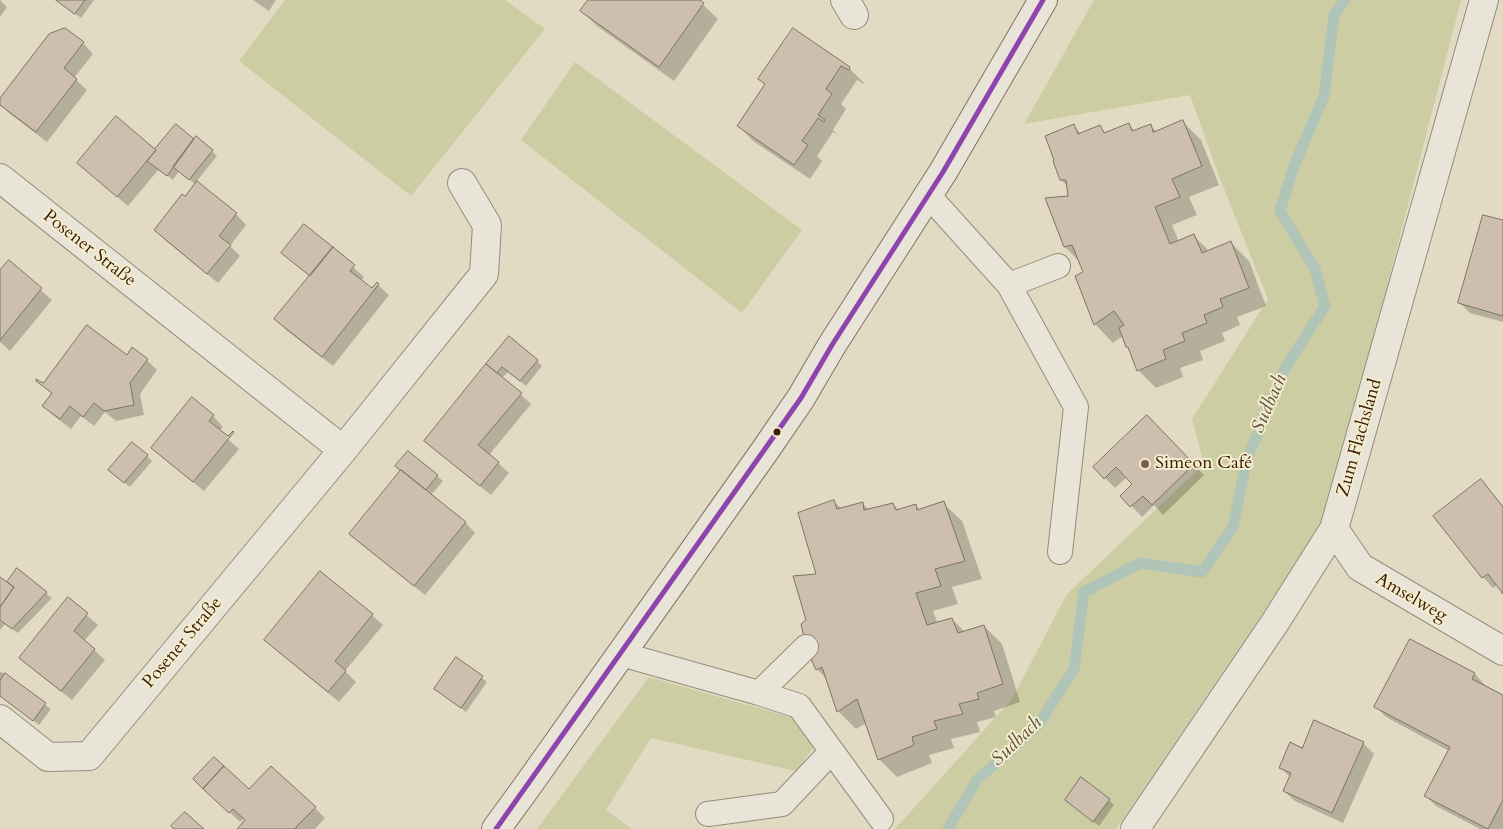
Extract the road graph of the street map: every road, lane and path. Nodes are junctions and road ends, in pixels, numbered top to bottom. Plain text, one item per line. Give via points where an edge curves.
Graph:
1 (1043, 0) edge
2 (1484, 0) edge
3 (0, 178) edge
4 (462, 183) dead end
5 (928, 195) junction
6 (1058, 266) dead end
7 (1009, 285) junction
8 (342, 450) junction
9 (1334, 529) junction
10 (1060, 552) dead end
11 (806, 647) dead end
12 (1503, 651) edge
13 (621, 654) junction
14 (759, 693) junction
15 (0, 720) edge
16 (832, 752) junction
17 (708, 814) dead end
18 (881, 818) dead end
19 (496, 829) edge
20 (1135, 829) edge

1 - 5 street
2 - 9 street, Zum Flachsland
3 - 8 street, Posener Straße
4 - 8 street, Posener Straße via 487,225 484,274
5 - 7 lane
5 - 13 street via 790,414
6 - 7 lane
7 - 10 lane via 1076,407
8 - 15 street, Posener Straße via 89,756 48,757
9 - 12 street, Amselweg via 1360,567
9 - 20 street, Zum Flachsland via 1276,622
11 - 14 lane
13 - 14 lane
13 - 19 street
14 - 16 lane via 798,706
16 - 17 lane via 782,804
16 - 18 lane

